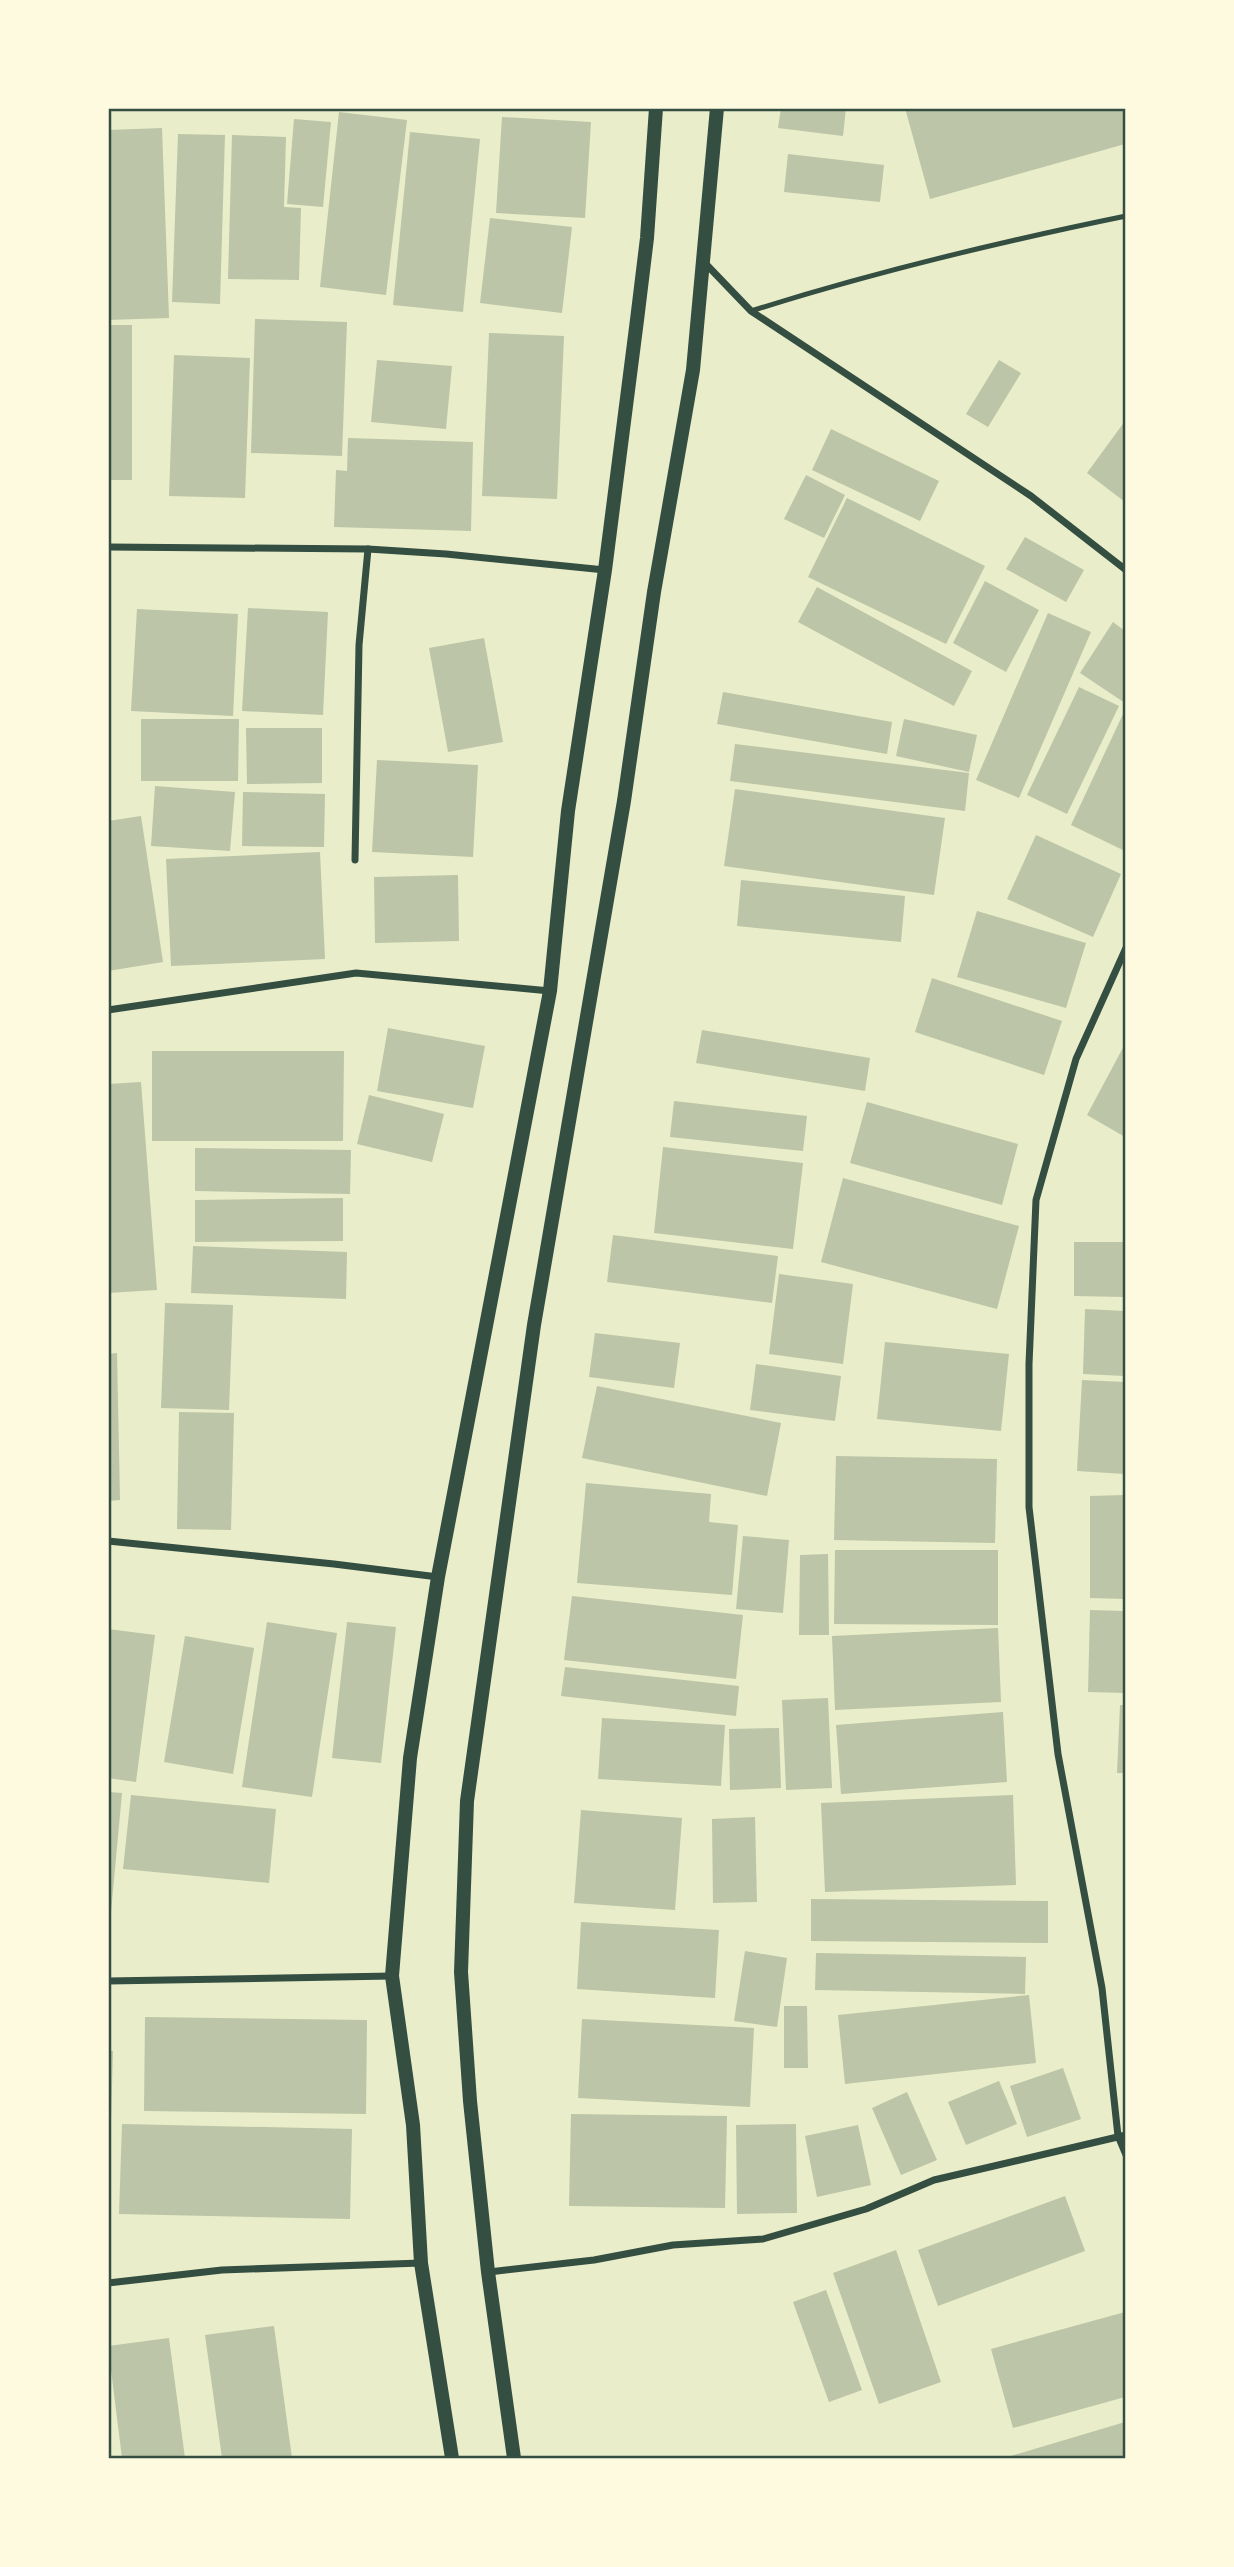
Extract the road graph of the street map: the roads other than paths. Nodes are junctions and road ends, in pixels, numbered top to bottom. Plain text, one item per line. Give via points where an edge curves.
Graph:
1 (656, 108) edge
2 (717, 108) edge
3 (1125, 216) edge
4 (704, 262) junction
5 (751, 311) junction
6 (108, 547) edge
7 (368, 550) junction
8 (605, 570) junction
9 (1125, 570) edge
10 (355, 860) dead end
11 (1125, 948) edge
12 (550, 991) junction
13 (108, 1010) edge
14 (108, 1541) edge
15 (438, 1577) junction
16 (392, 1976) junction
17 (108, 1981) edge
18 (1122, 2135) edge
19 (1125, 2155) edge
20 (421, 2263) junction
21 (488, 2272) junction
22 (108, 2283) edge
23 (452, 2459) edge
24 (514, 2459) edge

1 - 8 main road via 647,238
2 - 4 main road
3 - 5 lane via 1006,241
4 - 5 street
4 - 21 main road via 693,370 624,802 534,1325 467,1801 461,1972
5 - 9 street via 1031,496
6 - 7 street
7 - 8 street
7 - 10 street via 359,645
8 - 12 main road via 568,811
11 - 18 street via 1076,1059 1036,1200 1029,1364 1029,1507 1038,1590 1058,1754 1101,1988
12 - 13 street via 356,973
12 - 15 main road
14 - 15 street
15 - 16 main road via 410,1758
16 - 17 street
16 - 20 main road via 413,2125
18 - 19 street
18 - 21 street via 934,2180 866,2209 762,2239 673,2245
20 - 22 street via 222,2270
20 - 23 main road
21 - 24 main road

